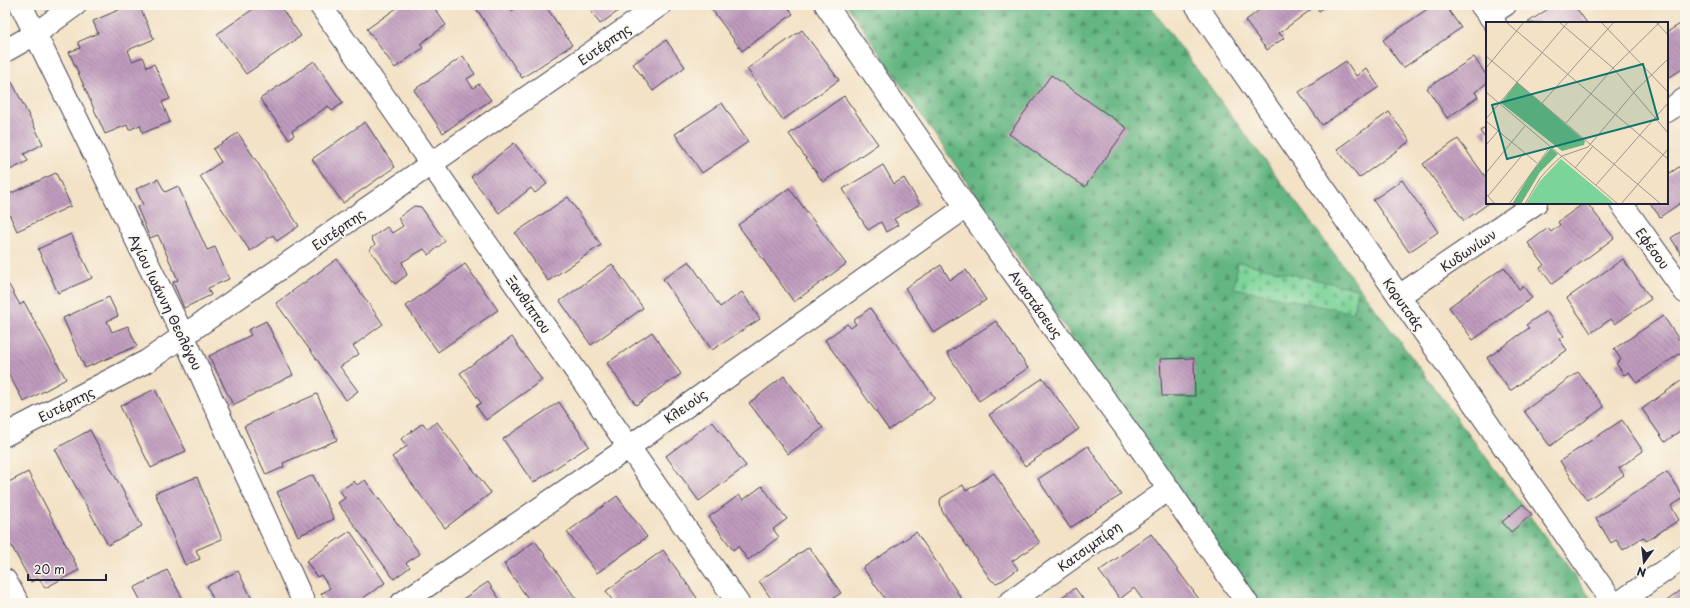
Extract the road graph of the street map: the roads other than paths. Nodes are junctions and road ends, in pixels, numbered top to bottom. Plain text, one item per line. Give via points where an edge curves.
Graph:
1 (21, 5) edge
2 (75, 5) edge
3 (320, 5) edge
4 (660, 5) edge
5 (826, 5) edge
6 (1199, 6) edge
7 (35, 34) junction
8 (5, 50) edge
9 (1685, 98) edge
10 (1668, 110) edge
11 (431, 165) junction
12 (1535, 204) edge
13 (1622, 204) edge
14 (966, 207) junction
15 (1685, 292) edge
16 (1399, 296) junction
17 (183, 335) junction
18 (5, 435) edge
19 (629, 446) junction
20 (1169, 489) junction
21 (1685, 556) edge
22 (5, 580) edge
23 (18, 603) edge
24 (304, 603) edge
25 (402, 603) edge
26 (738, 603) edge
27 (1009, 603) edge
28 (1247, 603) edge
29 (1613, 603) edge
30 (1619, 603) edge

1 - 7 street, Αγίου Ιωάννη Θεολόγου
2 - 7 street
3 - 11 street, Ξανθίππου
4 - 11 street, Ευτέρπης
5 - 14 street, Αναστάσεως
6 - 16 street, Κορυτσάς
7 - 8 street
7 - 17 street, Αγίου Ιωάννη Θεολόγου
9 - 10 street
11 - 17 street, Ευτέρπης
11 - 19 street, Ξανθίππου
12 - 16 street, Κυδωνίων
13 - 15 street, Εφέσου
14 - 19 street, Κλειούς
14 - 20 street, Αναστάσεως
16 - 29 street, Κορυτσάς
17 - 18 street, Ευτέρπης via 147,361
17 - 24 street, Αγίου Ιωάννη Θεολόγου
19 - 25 street, Κλειούς
19 - 26 street, Ξανθίππου
20 - 27 street, Κατσιμπίρη
20 - 28 street, Αναστάσεως
21 - 30 street
22 - 23 street

